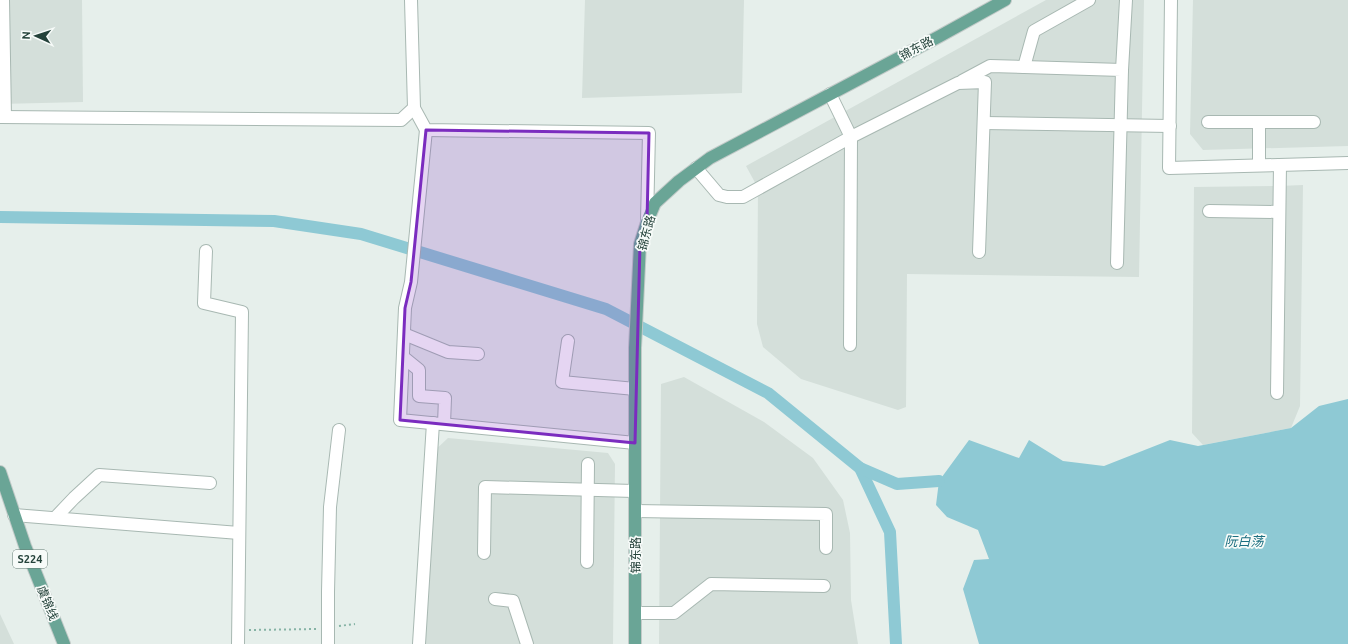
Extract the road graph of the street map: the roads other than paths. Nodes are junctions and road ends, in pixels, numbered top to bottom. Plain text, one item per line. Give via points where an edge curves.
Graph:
1 (3, 0) edge
2 (411, 0) edge
3 (1004, 0) edge
4 (1089, 0) edge
5 (1126, 0) edge
6 (1171, 0) edge
7 (1024, 67) junction
8 (1122, 70) junction
9 (958, 83) junction
10 (830, 94) junction
11 (414, 108) junction
12 (3, 117) edge
13 (1208, 122) dead end
14 (1259, 122) junction
15 (1314, 122) dead end
16 (984, 123) junction
17 (1121, 126) junction
18 (1170, 126) junction
19 (426, 130) junction
20 (851, 137) junction
21 (1348, 163) edge
22 (1259, 165) junction
23 (1280, 165) junction
24 (696, 168) junction
25 (1209, 211) dead end
26 (1279, 212) junction
27 (647, 222) junction
28 (206, 251) dead end
29 (979, 252) dead end
30 (1117, 263) dead end
31 (404, 334) junction
32 (568, 340) dead end
33 (850, 345) dead end
34 (478, 354) dead end
35 (403, 357) junction
36 (635, 389) junction
37 (1277, 393) dead end
38 (439, 424) junction
39 (340, 430) dead end
40 (635, 443) junction
41 (588, 464) dead end
42 (0, 472) edge
43 (210, 483) dead end
44 (588, 490) junction
45 (634, 491) junction
46 (635, 511) junction
47 (14, 515) junction
48 (55, 518) junction
49 (239, 533) junction
50 (826, 548) dead end
51 (484, 553) dead end
52 (587, 562) dead end
53 (824, 586) dead end
54 (495, 599) dead end
55 (635, 613) junction
56 (64, 644) edge
57 (238, 644) edge
58 (328, 644) edge
59 (419, 644) edge
60 (527, 644) edge
61 (635, 644) edge

1 - 12 street
2 - 11 street
3 - 10 main road, 锦东路
4 - 7 street via 1034,31
5 - 8 street
6 - 18 street
7 - 8 street
7 - 9 street via 990,66
8 - 17 street
9 - 16 street via 985,82
9 - 20 street
10 - 20 street
10 - 24 main road, 锦东路
11 - 12 street via 401,120
11 - 19 street
13 - 14 street
14 - 15 street
14 - 22 street
16 - 17 street
16 - 29 street
17 - 18 street
17 - 30 street
18 - 22 street via 1169,168
19 - 27 street via 649,133
19 - 31 street
20 - 24 street via 743,197 719,195
20 - 33 street
21 - 23 street
22 - 23 street
23 - 26 street
24 - 27 main road, 锦东路 via 655,203
25 - 26 street
26 - 37 street
27 - 36 main road, 锦东路 via 640,244
28 - 49 street via 204,303 242,312
31 - 34 street via 448,352
31 - 35 street
32 - 36 street via 562,382
35 - 38 street via 420,370 419,396 445,398
35 - 38 street via 400,420
36 - 40 main road, 锦东路
38 - 40 street
38 - 59 street
39 - 58 street via 330,507
40 - 45 main road, 锦东路
41 - 44 street
42 - 47 main road, 虞锦线 / S224
43 - 48 street via 99,475
44 - 45 street
44 - 51 street via 485,488
44 - 52 street
45 - 46 main road, 锦东路
46 - 50 street via 826,514
46 - 55 main road, 锦东路
47 - 48 street
47 - 56 main road, 虞锦线 / S224
48 - 49 street
49 - 57 street
53 - 55 street via 711,584 674,613
54 - 60 street via 513,601
55 - 61 main road, 锦东路

